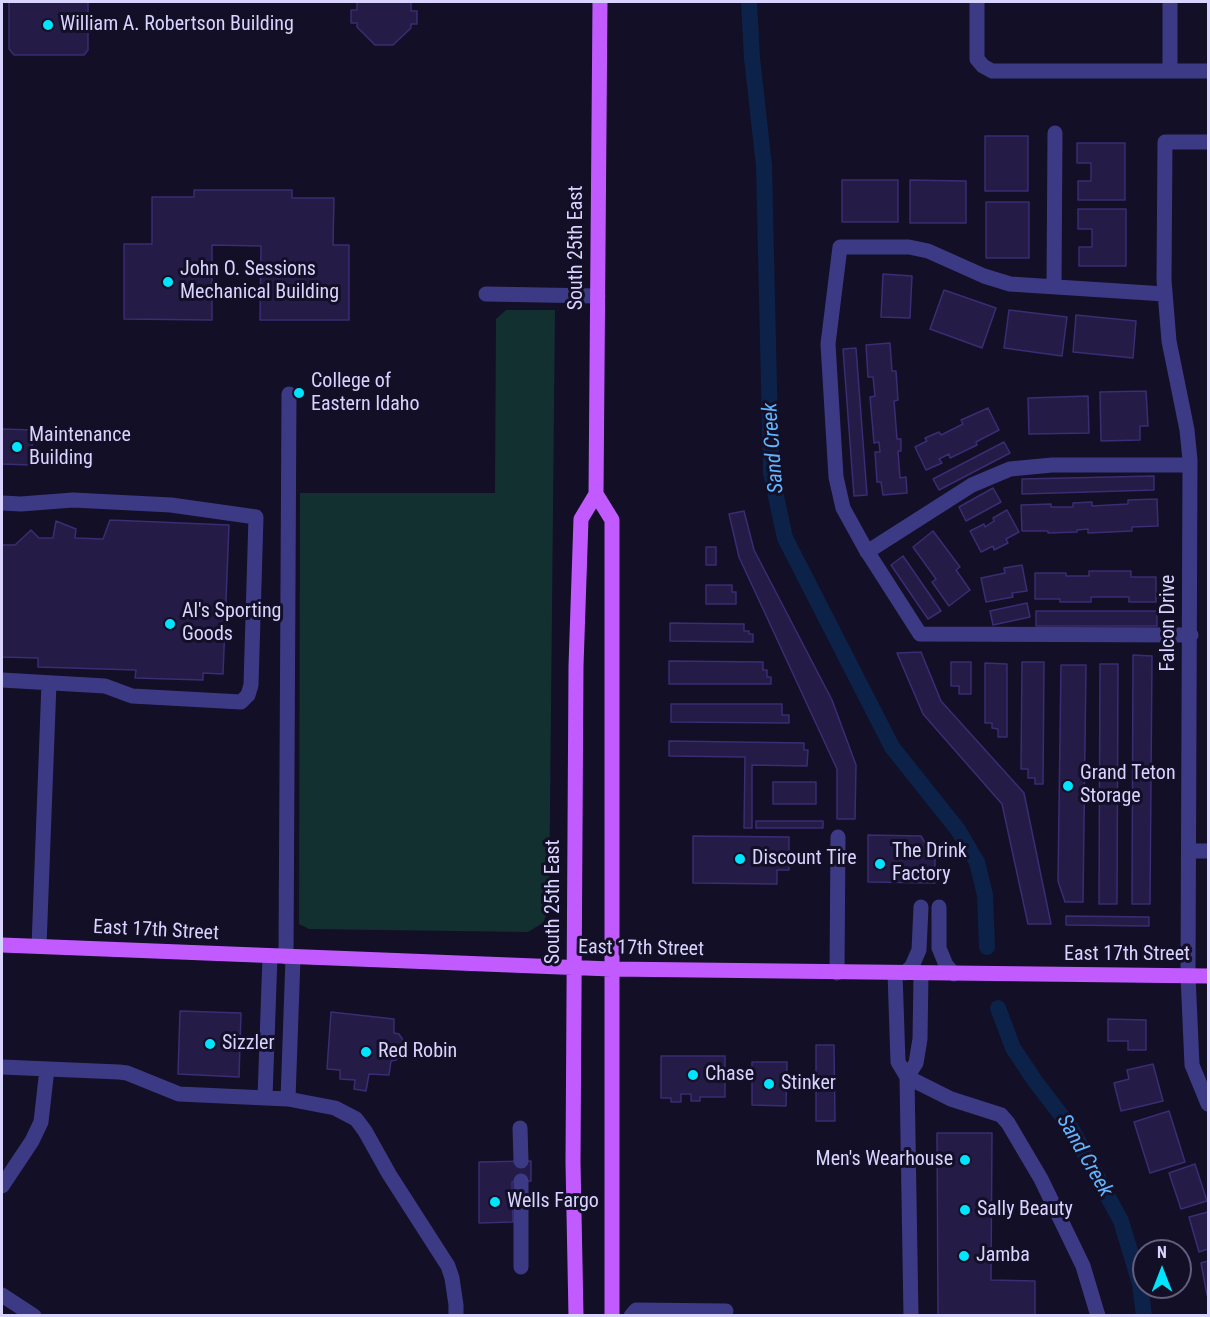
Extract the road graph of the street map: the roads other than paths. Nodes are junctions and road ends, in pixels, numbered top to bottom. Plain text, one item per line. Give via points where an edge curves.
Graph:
1 (600, 2) edge
2 (977, 2) edge
3 (1170, 2) edge
4 (1170, 71) junction
5 (1209, 71) edge
6 (1055, 133) dead end
7 (1209, 141) edge
8 (1054, 287) junction
9 (486, 294) dead end
10 (1165, 294) junction
11 (598, 296) junction
12 (290, 394) dead end
13 (1190, 465) junction
14 (596, 494) junction
15 (2, 503) edge
16 (867, 552) junction
17 (1191, 635) junction
18 (2, 680) edge
19 (49, 683) junction
20 (838, 837) dead end
21 (1189, 851) junction
22 (1209, 851) edge
23 (921, 907) dead end
24 (939, 907) dead end
25 (2, 945) edge
26 (39, 946) junction
27 (283, 957) junction
28 (574, 968) junction
29 (610, 969) junction
30 (837, 973) junction
31 (907, 974) junction
32 (954, 974) junction
33 (1188, 976) junction
34 (1209, 976) edge
35 (2, 1067) edge
36 (47, 1069) junction
37 (907, 1077) junction
38 (265, 1097) junction
39 (288, 1098) junction
40 (1209, 1104) edge
41 (520, 1128) dead end
42 (521, 1161) dead end
43 (521, 1181) dead end
44 (2, 1186) edge
45 (521, 1267) dead end
46 (2, 1295) edge
47 (726, 1311) dead end
48 (34, 1316) edge
49 (456, 1316) edge
50 (576, 1316) edge
51 (612, 1316) edge
52 (631, 1316) edge
53 (911, 1316) edge
54 (1098, 1316) edge

1 - 11 main road, South 25th East
2 - 4 street via 977,59 992,70
3 - 4 street
4 - 5 street
6 - 8 street
7 - 10 street, Falcon Drive via 1165,142
8 - 10 street
8 - 16 street via 1010,284 918,249 840,247 828,344 836,477 843,508
9 - 11 street
10 - 13 street, Falcon Drive
11 - 14 main road, South 25th East
12 - 27 street
13 - 16 street via 1052,465 1010,469 972,485
13 - 17 street, Falcon Drive
14 - 28 main road, South 25th East via 581,519
14 - 29 main road via 612,520
15 - 19 street via 73,500 171,505 256,517 252,685 241,702 132,696 105,686
16 - 17 street via 920,634
17 - 21 street, Falcon Drive
18 - 19 street
19 - 26 street
20 - 30 street
21 - 22 street
21 - 33 street, Falcon Drive
23 - 31 street via 919,950
24 - 32 street via 939,948
25 - 26 main road, East 17th Street
26 - 27 main road, East 17th Street
27 - 28 main road, East 17th Street
27 - 38 street
27 - 39 street
28 - 29 main road, East 17th Street
28 - 50 main road, South 25th East
29 - 30 main road, East 17th Street
29 - 51 main road
30 - 31 main road, East 17th Street
31 - 32 main road, East 17th Street
31 - 37 street via 896,1050
31 - 37 street via 920,1039 916,1063
32 - 33 main road, East 17th Street
33 - 34 main road, East 17th Street
33 - 40 street, Falcon Drive via 1192,1065
35 - 36 street
36 - 38 street via 127,1073 179,1094
36 - 44 street via 41,1122
37 - 53 street
37 - 54 street via 951,1099 1001,1115 1008,1123 1041,1179 1083,1266
38 - 39 street
39 - 49 street via 335,1108 356,1119 447,1266
41 - 42 street
43 - 45 street
46 - 48 street
47 - 52 street via 636,1310

